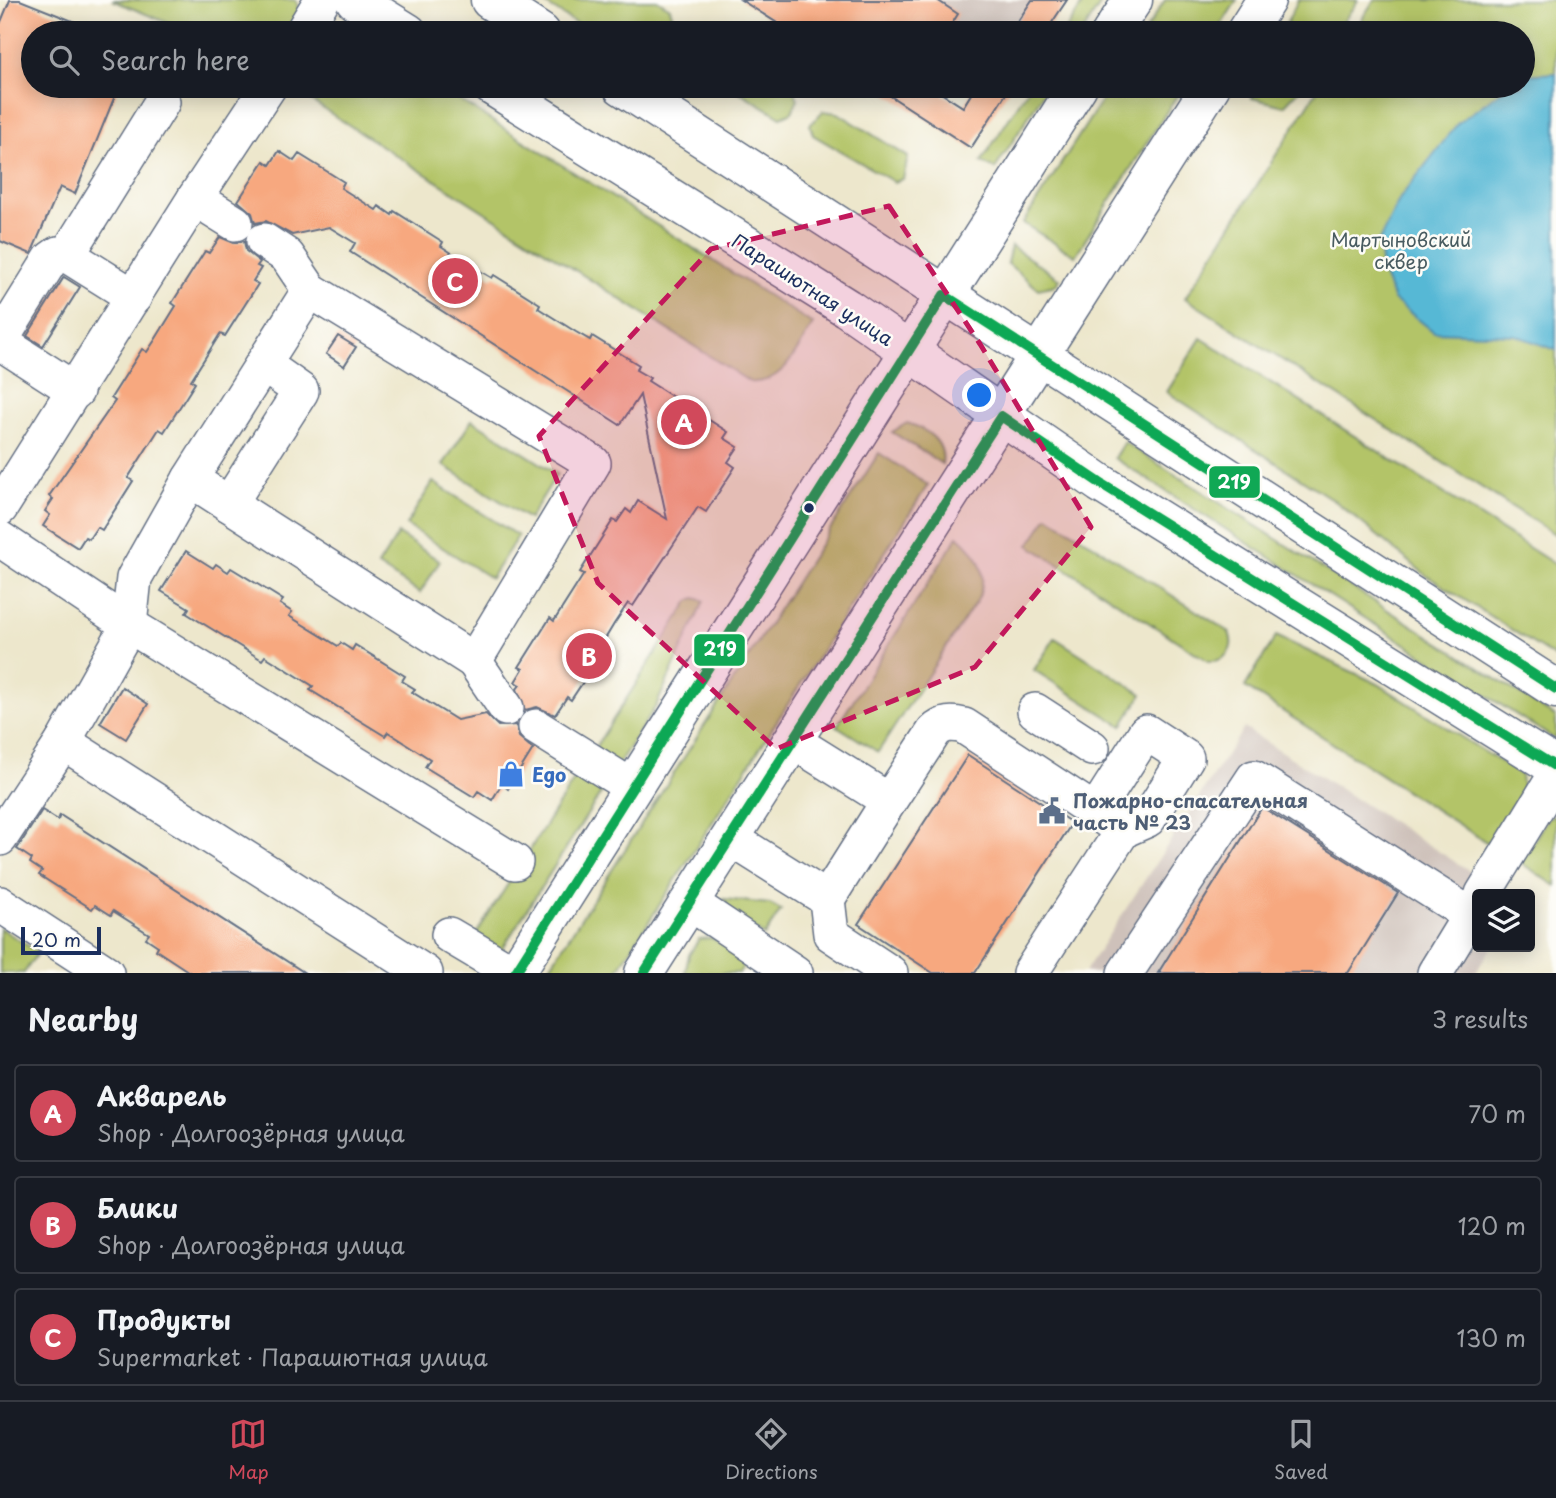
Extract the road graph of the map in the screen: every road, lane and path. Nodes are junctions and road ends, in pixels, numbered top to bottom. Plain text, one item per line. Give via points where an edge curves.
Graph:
1 (323, 0) edge
2 (355, 0) edge
3 (490, 0) edge
4 (1133, 0) edge
5 (1266, 0) edge
6 (310, 21) edge
7 (389, 21) edge
8 (522, 21) edge
9 (1119, 21) edge
10 (1253, 21) edge
11 (261, 98) edge
12 (511, 98) edge
13 (640, 98) edge
14 (1070, 98) edge
15 (1203, 98) edge
16 (162, 102) dead end
17 (195, 198) junction
18 (67, 255) junction
19 (310, 290) junction
20 (944, 295) junction
21 (134, 297) junction
22 (0, 342) edge
23 (909, 351) junction
24 (1040, 356) junction
25 (263, 365) junction
26 (76, 391) junction
27 (1001, 416) junction
28 (190, 479) junction
29 (229, 504) junction
30 (0, 508) edge
31 (0, 539) edge
32 (129, 625) junction
33 (474, 661) junction
34 (1556, 689) edge
35 (506, 708) dead end
36 (1035, 711) dead end
37 (536, 727) dead end
38 (793, 741) junction
39 (63, 743) junction
40 (1556, 766) edge
41 (1040, 775) junction
42 (1556, 775) edge
43 (632, 787) junction
44 (889, 801) junction
45 (0, 838) edge
46 (730, 838) junction
47 (515, 862) dead end
48 (1486, 889) edge
49 (827, 899) junction
50 (1472, 901) edge
51 (689, 902) junction
52 (0, 904) edge
53 (1472, 912) edge
54 (449, 935) dead end
55 (659, 963) edge
56 (106, 973) edge
57 (425, 973) edge
58 (514, 973) edge
59 (795, 973) edge
60 (890, 973) edge
61 (1030, 973) edge
62 (1125, 973) edge
63 (1435, 973) edge

1 - 6 lane
2 - 7 main road
3 - 8 main road
4 - 9 main road
5 - 10 main road
11 - 17 lane
12 - 23 main road, Парашютная улица
13 - 20 main road
14 - 20 main road
15 - 24 main road
16 - 18 lane
17 - 19 lane via 287,256
17 - 21 lane
18 - 21 lane
18 - 22 lane via 51,259
19 - 25 lane
19 - 33 lane via 593,463
20 - 23 main road
20 - 24 main road
21 - 26 lane
22 - 26 lane
23 - 27 main road, Парашютная улица
23 - 43 main road
24 - 27 main road
24 - 34 main road
25 - 28 lane
25 - 29 lane via 301,391
26 - 30 lane
27 - 38 main road
27 - 40 main road, Парашютная улица via 1100,483
28 - 29 lane
28 - 32 lane via 134,578
29 - 33 lane
31 - 32 lane
32 - 39 lane
32 - 47 lane
33 - 35 lane
36 - 41 lane via 1080,740
37 - 43 lane
38 - 44 lane
38 - 46 main road
39 - 45 lane
39 - 57 lane
41 - 44 lane via 964,726 951,723 934,732
41 - 61 lane via 1109,821
42 - 48 lane
43 - 58 main road
44 - 49 lane
46 - 49 lane
46 - 51 main road
49 - 60 lane via 831,934
50 - 62 lane via 1254,778
51 - 55 main road
51 - 59 lane
52 - 56 lane
53 - 63 lane
54 - 58 lane

